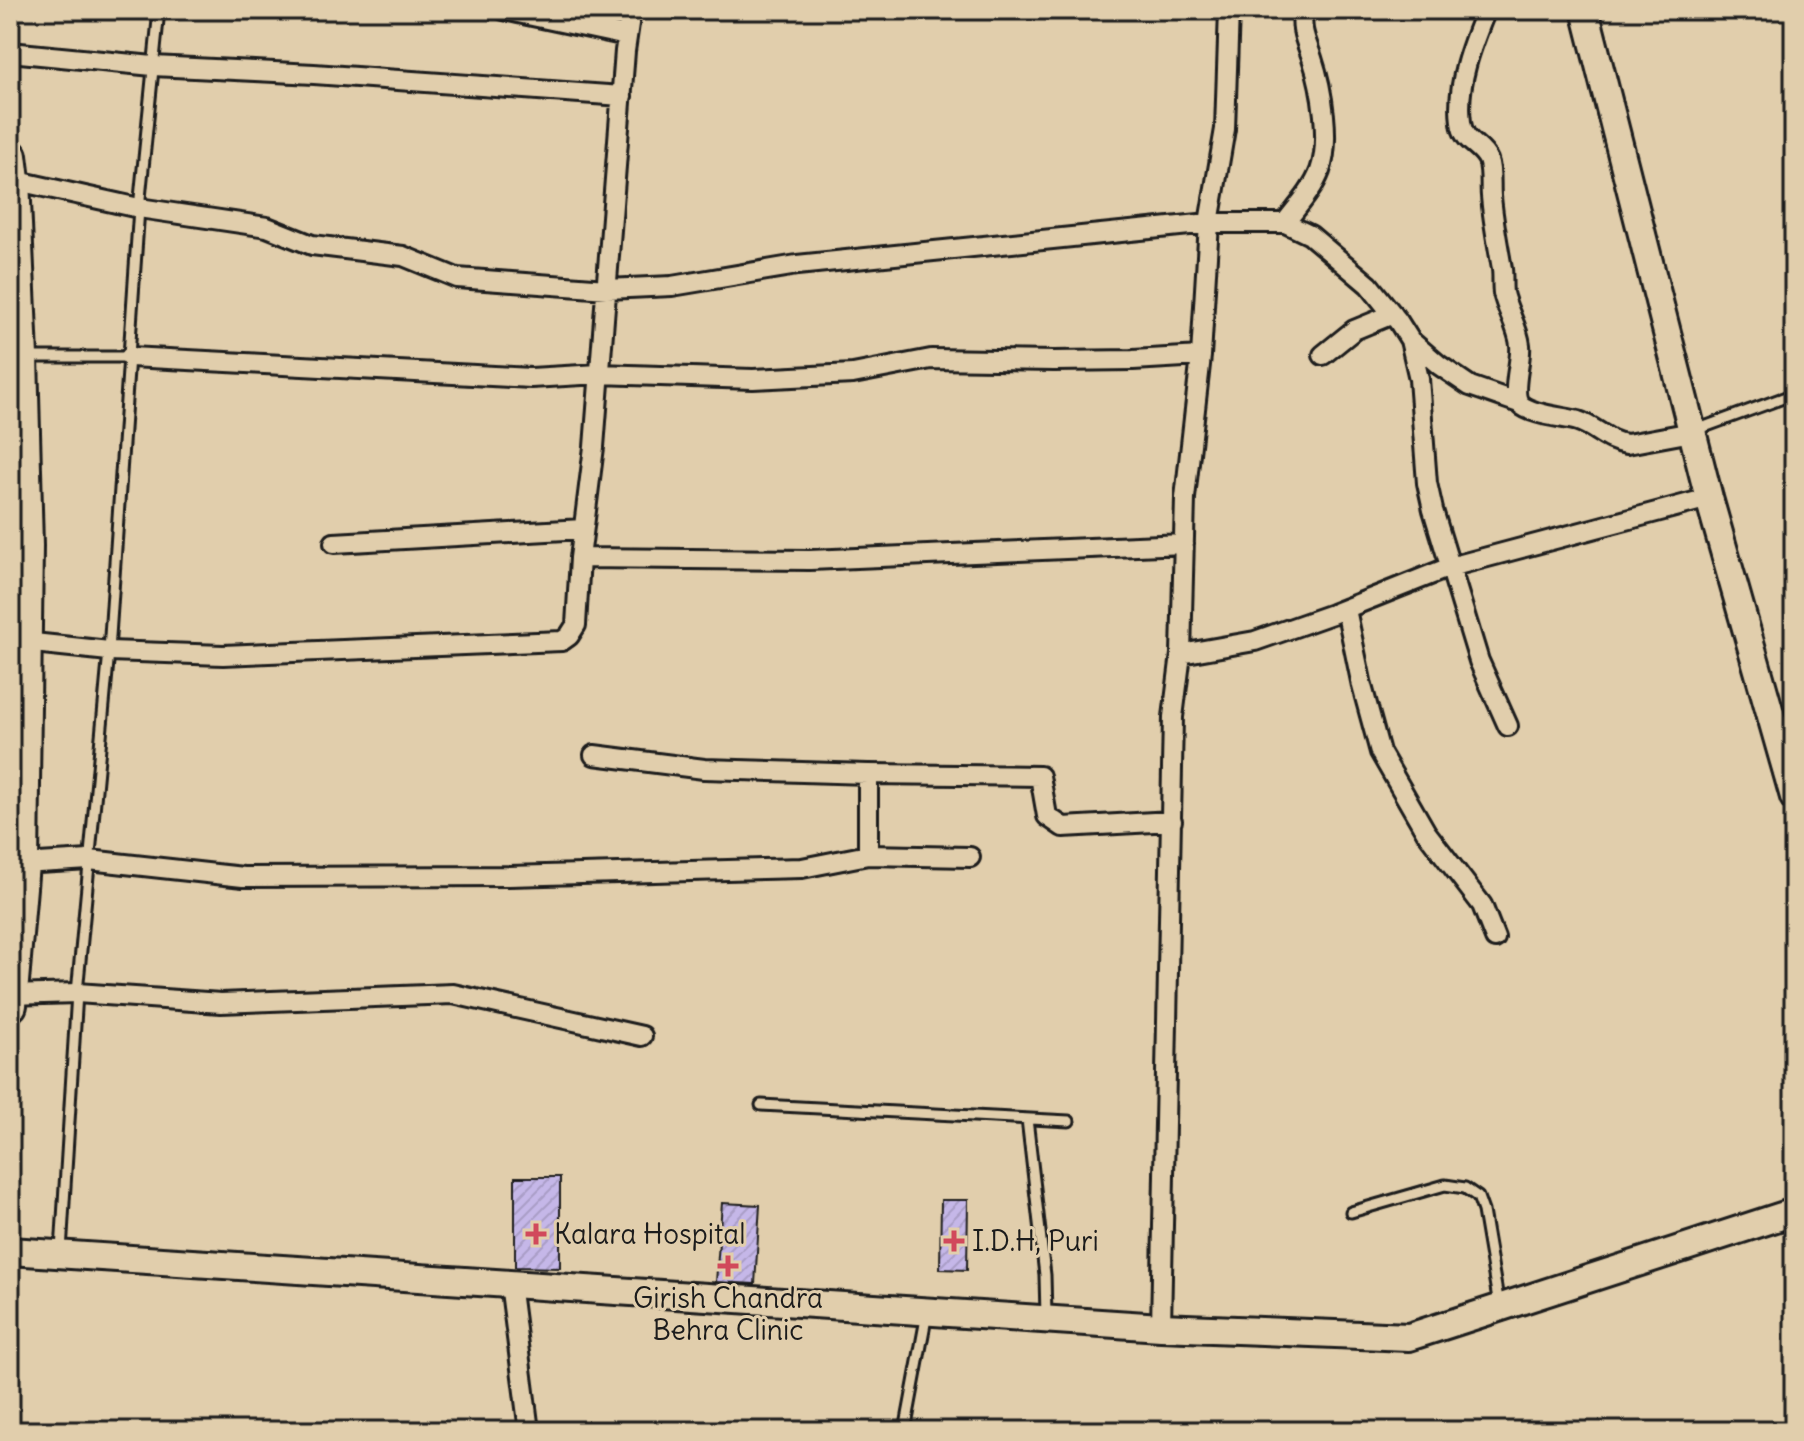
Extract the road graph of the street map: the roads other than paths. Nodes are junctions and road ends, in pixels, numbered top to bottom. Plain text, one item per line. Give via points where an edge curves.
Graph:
1 (159, 10) edge
2 (504, 10) edge
3 (631, 10) edge
4 (1229, 10) edge
5 (1305, 10) edge
6 (1486, 10) edge
7 (1585, 10) edge
8 (627, 36) junction
9 (10, 52) edge
10 (153, 66) junction
11 (622, 96) junction
12 (12, 168) edge
13 (139, 208) junction
14 (1209, 223) junction
15 (1285, 223) junction
16 (607, 289) junction
17 (1393, 314) junction
18 (1410, 340) junction
19 (1323, 355) dead end
20 (21, 356) junction
21 (1201, 356) junction
22 (130, 357) junction
23 (599, 374) junction
24 (1794, 394) edge
25 (1519, 403) junction
26 (1692, 432) junction
27 (1709, 498) junction
28 (583, 529) junction
29 (334, 543) dead end
30 (1184, 544) junction
31 (580, 558) junction
32 (1450, 567) junction
33 (1346, 609) junction
34 (24, 642) junction
35 (109, 651) junction
36 (1181, 654) junction
37 (1508, 726) dead end
38 (594, 755) dead end
39 (868, 774) junction
40 (1792, 783) edge
41 (1172, 821) junction
42 (868, 855) junction
43 (970, 857) dead end
44 (89, 860) junction
45 (22, 864) junction
46 (1495, 938) dead end
47 (77, 993) junction
48 (10, 995) edge
49 (10, 1005) edge
50 (642, 1036) dead end
51 (761, 1105) dead end
52 (1027, 1119) junction
53 (1069, 1121) dead end
54 (1351, 1212) dead end
55 (1794, 1212) edge
56 (10, 1251) edge
57 (60, 1254) junction
58 (510, 1283) junction
59 (1500, 1308) junction
60 (927, 1311) junction
61 (1046, 1319) junction
62 (1161, 1327) junction
63 (529, 1431) edge
64 (905, 1431) edge

1 - 10 lane
2 - 8 street
3 - 8 street
4 - 14 street via 1225,129
5 - 15 street via 1302,24 1317,72 1324,152 1312,187
6 - 25 street via 1462,82 1460,121 1489,163 1503,292 1520,344 1515,394
7 - 26 main road
8 - 11 street
9 - 10 street
10 - 11 street
10 - 13 lane
11 - 16 street
12 - 13 street
12 - 20 highway
13 - 16 street via 267,227 312,245 403,256 457,278
13 - 22 lane
14 - 15 street
14 - 16 street via 797,265 672,286
14 - 21 street
15 - 17 street via 1334,254
16 - 23 street
17 - 18 street
17 - 19 street via 1354,330
18 - 25 street via 1470,386
18 - 32 street via 1419,379 1427,483
20 - 22 lane
20 - 34 highway
21 - 23 street via 931,359 853,374 753,379
21 - 30 street
22 - 23 street via 531,378
22 - 35 lane
23 - 28 street
24 - 26 lane
25 - 26 street via 1579,422 1616,443
26 - 27 main road
27 - 32 street
27 - 40 main road
28 - 29 street
28 - 31 street
30 - 31 street via 810,560
30 - 36 street
31 - 35 street via 576,625 562,641 223,655
32 - 33 street
32 - 37 street via 1479,661
33 - 36 street via 1255,641
33 - 46 street via 1380,752 1426,832 1482,905
34 - 35 street
34 - 45 highway
35 - 44 lane
36 - 41 street via 1173,717
38 - 39 street via 704,769
39 - 41 street via 1040,776 1047,816 1063,827
39 - 42 street
41 - 62 street
42 - 43 street
42 - 44 street via 802,868 509,876 243,877
44 - 45 street
44 - 47 lane
45 - 48 highway
47 - 48 street
47 - 50 street via 221,1003 453,994
47 - 57 lane
48 - 49 highway
51 - 52 lane
52 - 53 lane
52 - 61 lane
54 - 59 lane via 1445,1185 1465,1188 1478,1197 1483,1211
55 - 59 main road
56 - 57 main road
57 - 58 main road
58 - 60 main road
58 - 63 street
59 - 62 main road via 1409,1337
60 - 61 main road
60 - 64 lane
61 - 62 main road

